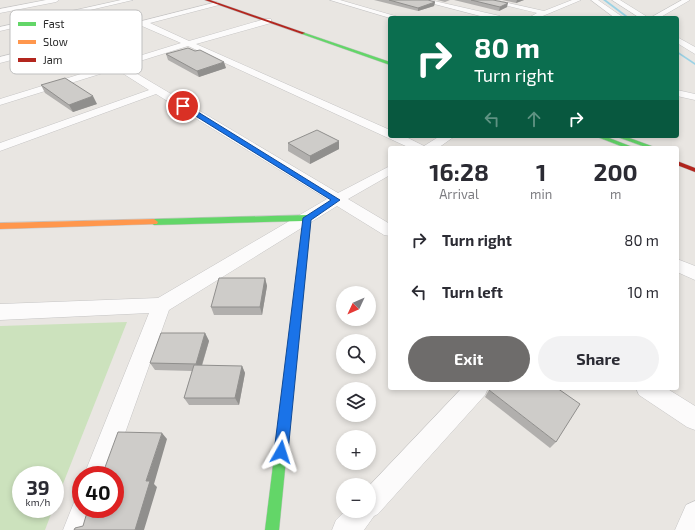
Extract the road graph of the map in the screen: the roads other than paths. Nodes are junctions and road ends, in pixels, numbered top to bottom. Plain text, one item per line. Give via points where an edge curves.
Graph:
1 (56, 0) edge
2 (91, 0) edge
3 (130, 0) edge
4 (207, 0) edge
5 (333, 0) edge
6 (422, 0) edge
7 (486, 0) edge
8 (578, 0) edge
9 (594, 0) edge
10 (614, 0) edge
11 (687, 0) edge
12 (557, 1) dead end
13 (217, 2) edge
14 (568, 4) junction
15 (106, 5) junction
16 (84, 10) edge
17 (123, 10) dead end
18 (0, 11) edge
19 (544, 13) junction
20 (391, 16) edge
21 (489, 16) edge
22 (537, 16) edge
23 (617, 16) edge
24 (642, 16) edge
25 (658, 16) edge
26 (143, 20) joint
27 (268, 21) junction
28 (10, 27) edge
29 (0, 29) edge
30 (679, 40) edge
31 (190, 43) junction
32 (695, 51) edge
33 (10, 57) edge
34 (142, 58) edge
35 (388, 58) edge
36 (0, 60) edge
37 (388, 63) edge
38 (91, 74) edge
39 (131, 74) edge
40 (158, 90) junction
41 (679, 93) edge
42 (695, 97) edge
43 (0, 102) edge
44 (388, 133) edge
45 (398, 138) edge
46 (446, 138) edge
47 (604, 138) edge
48 (624, 138) edge
49 (416, 146) edge
50 (432, 146) edge
51 (627, 146) edge
52 (648, 146) edge
53 (0, 147) edge
54 (679, 157) edge
55 (695, 162) edge
56 (679, 164) edge
57 (695, 170) edge
58 (388, 171) edge
59 (336, 200) junction
60 (307, 218) junction
61 (0, 226) edge
62 (388, 230) edge
63 (679, 266) edge
64 (695, 274) edge
65 (161, 305) junction
66 (0, 312) edge
67 (475, 390) edge
68 (650, 390) edge
69 (695, 419) edge
70 (100, 466) edge
71 (376, 497) edge
72 (695, 514) edge
73 (81, 518) edge
74 (357, 518) edge
75 (77, 530) edge
76 (272, 530) edge
77 (346, 530) edge
78 (689, 530) edge

1 - 18 street
2 - 15 street
3 - 15 street
4 - 13 street
5 - 20 street
6 - 21 street
7 - 19 street
8 - 14 street
9 - 23 street
10 - 24 street
11 - 25 street
12 - 14 street
13 - 26 street
13 - 27 street
13 - 35 street
14 - 19 street
15 - 16 street
15 - 17 street
19 - 22 street
26 - 31 street
27 - 31 street
27 - 37 street
28 - 29 street
30 - 32 street
31 - 34 street
31 - 44 street
33 - 36 street
38 - 43 street
39 - 40 street
40 - 53 street
40 - 59 street
41 - 42 street
45 - 49 street
46 - 50 street
47 - 51 street
48 - 52 street
54 - 55 street
56 - 57 street
58 - 59 street
59 - 60 street
59 - 62 street
60 - 61 street
60 - 65 street
60 - 76 street
63 - 64 street
65 - 66 street
65 - 70 street
67 - 71 street
68 - 69 street
72 - 78 street
73 - 75 street
74 - 77 street

